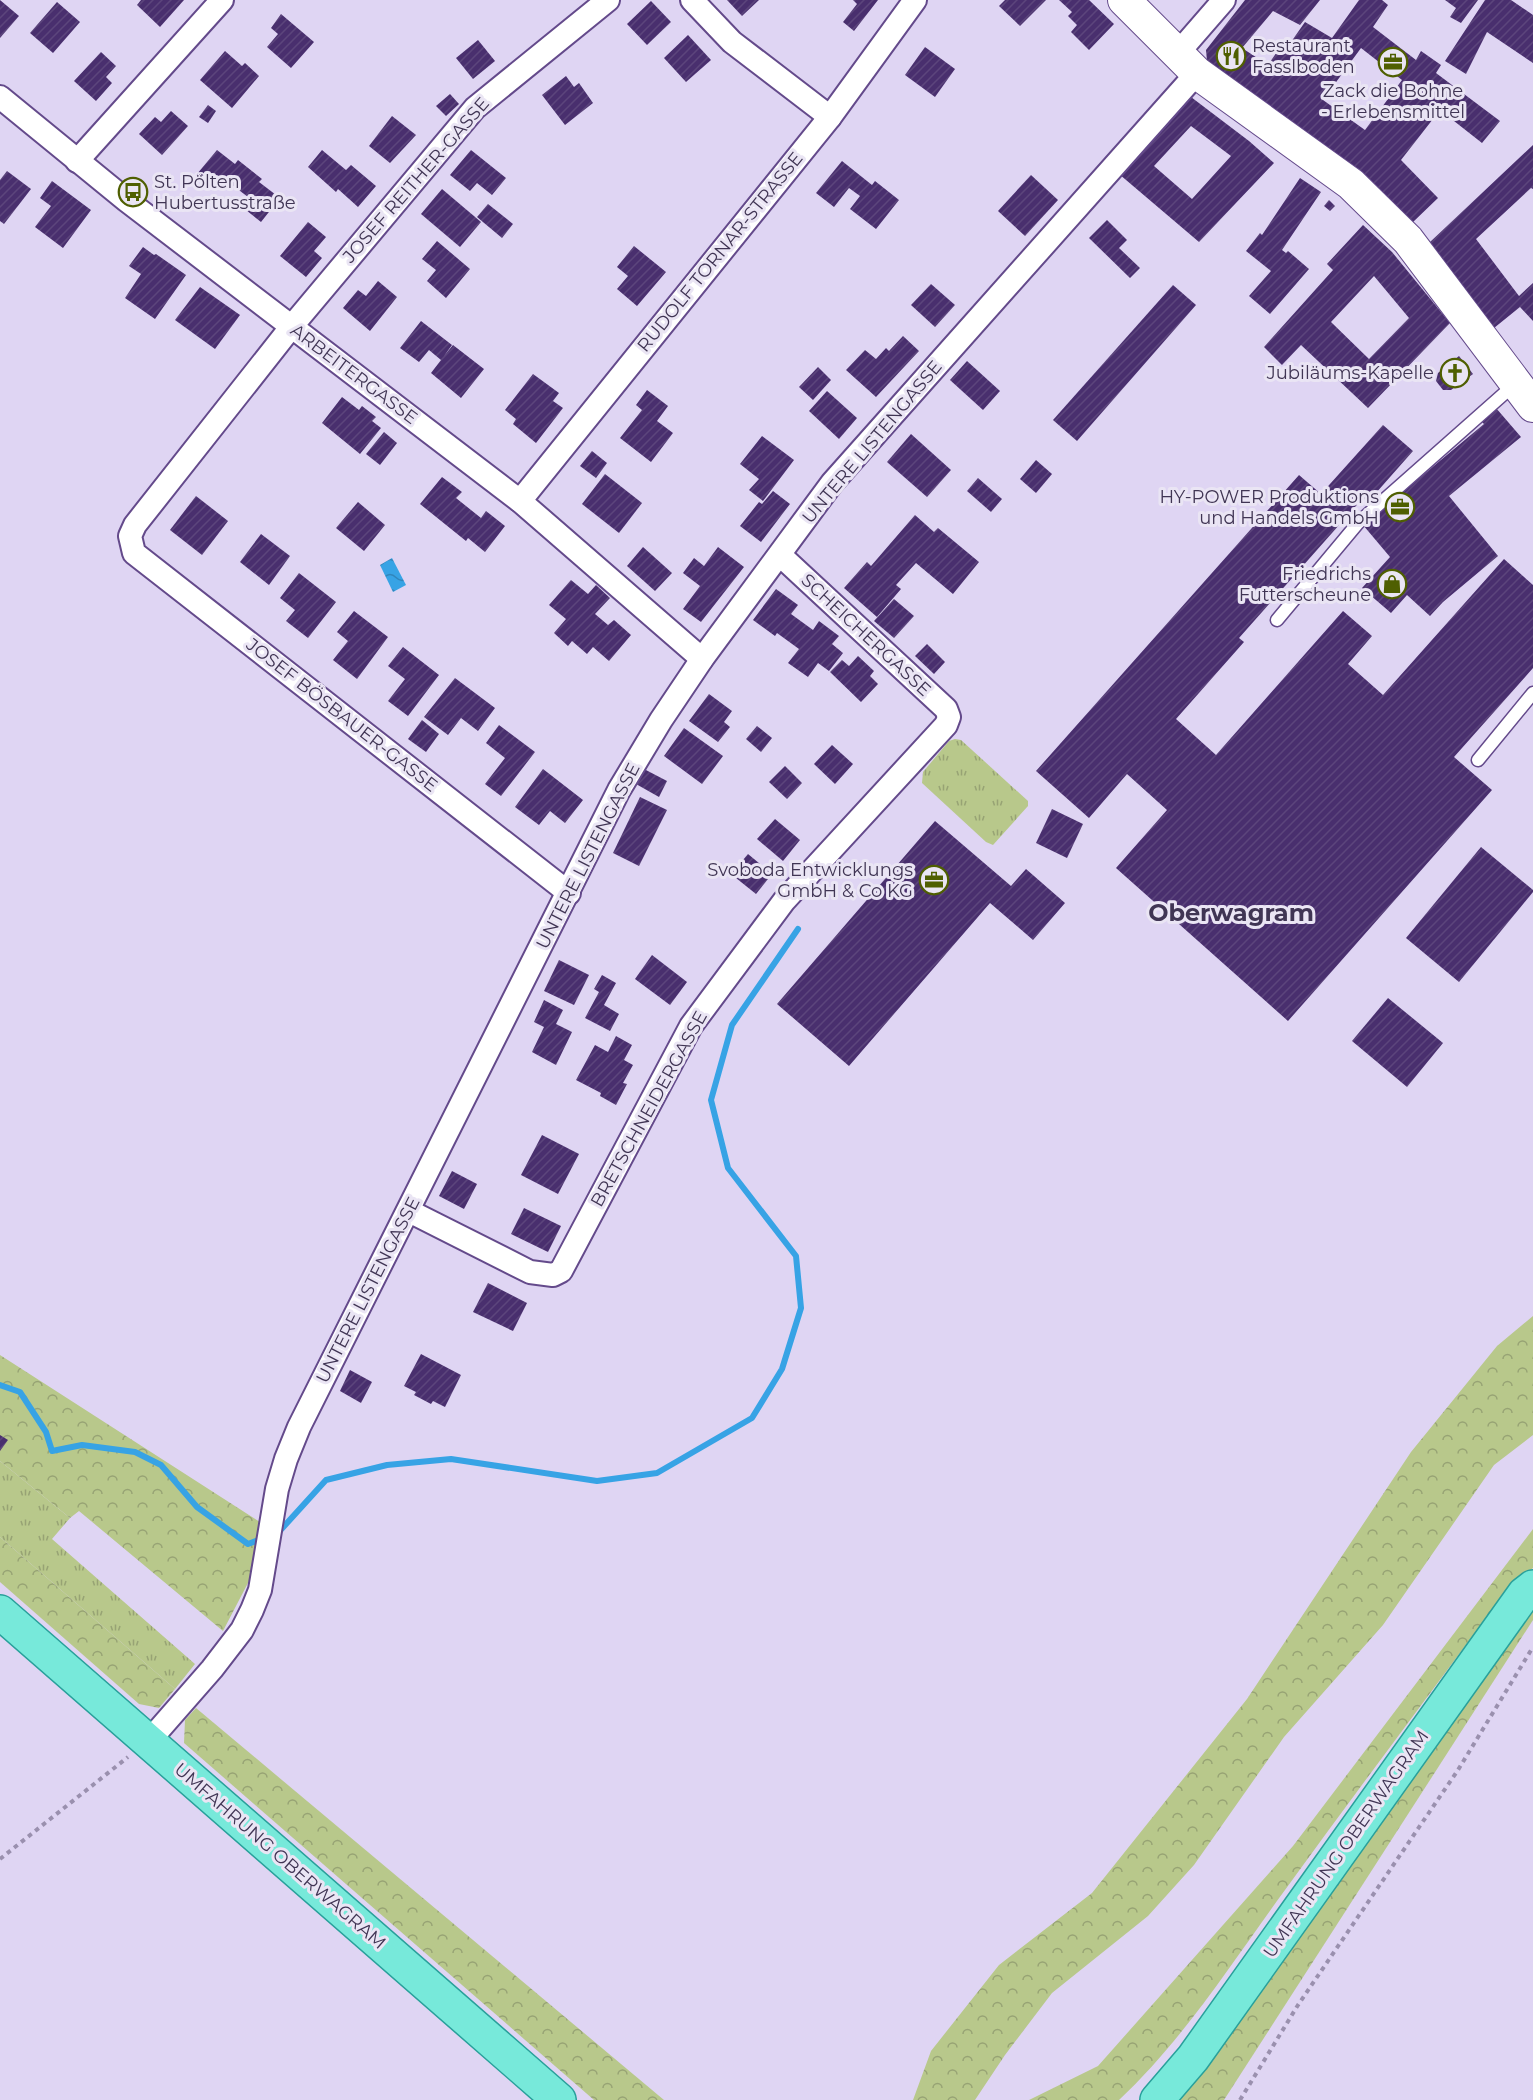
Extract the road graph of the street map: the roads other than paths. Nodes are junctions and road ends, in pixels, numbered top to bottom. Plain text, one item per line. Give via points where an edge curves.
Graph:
1 (222, 0) edge
2 (608, 0) edge
3 (692, 0) edge
4 (915, 0) edge
5 (1124, 0) edge
6 (1224, 0) edge
7 (1188, 63) junction
8 (0, 96) edge
9 (830, 117) junction
10 (77, 161) junction
11 (291, 326) junction
12 (1524, 394) edge
13 (520, 501) junction
14 (132, 530) joint
15 (780, 555) junction
16 (1277, 621) dead end
17 (702, 659) junction
18 (1533, 693) edge
19 (949, 717) joint
20 (1478, 760) dead end
21 (569, 893) junction
22 (408, 1211) junction
23 (1533, 1587) edge
24 (0, 1612) edge
25 (149, 1741) junction
26 (559, 2100) edge
27 (1157, 2100) edge

1 - 10 street
2 - 11 street, JOSEF REITHER-GASSE via 475,108
3 - 9 street via 732,42
4 - 9 street, RUDOLF TORNAR-STRASSE
5 - 7 main road
6 - 7 street, UNTERE LISTENGASSE
7 - 12 main road via 1351,184 1408,240
7 - 15 street, UNTERE LISTENGASSE via 832,483
8 - 10 street, ARBEITERGASSE
9 - 13 street, RUDOLF TORNAR-STRASSE
10 - 11 street, ARBEITERGASSE
11 - 13 street, ARBEITERGASSE
11 - 14 street, JOSEF REITHER-GASSE
12 - 16 lane via 1358,523
13 - 17 street, ARBEITERGASSE
14 - 21 street, JOSEF BÖSBAUER-GASSE via 134,553
15 - 17 street, UNTERE LISTENGASSE
15 - 19 street, SCHEICHERGASSE via 946,709
17 - 21 street, UNTERE LISTENGASSE via 619,790
18 - 20 lane
19 - 22 street, BRETSCHNEIDERGASSE via 784,901 691,1026 561,1271 553,1275 530,1272
21 - 22 street, UNTERE LISTENGASSE
22 - 25 street, UNTERE LISTENGASSE via 299,1427 277,1489 260,1590 242,1629
23 - 27 main road, UMFAHRUNG OBERWAGRAM via 1524,1594 1193,2058
24 - 25 main road, UMFAHRUNG OBERWAGRAM
25 - 26 main road, UMFAHRUNG OBERWAGRAM

